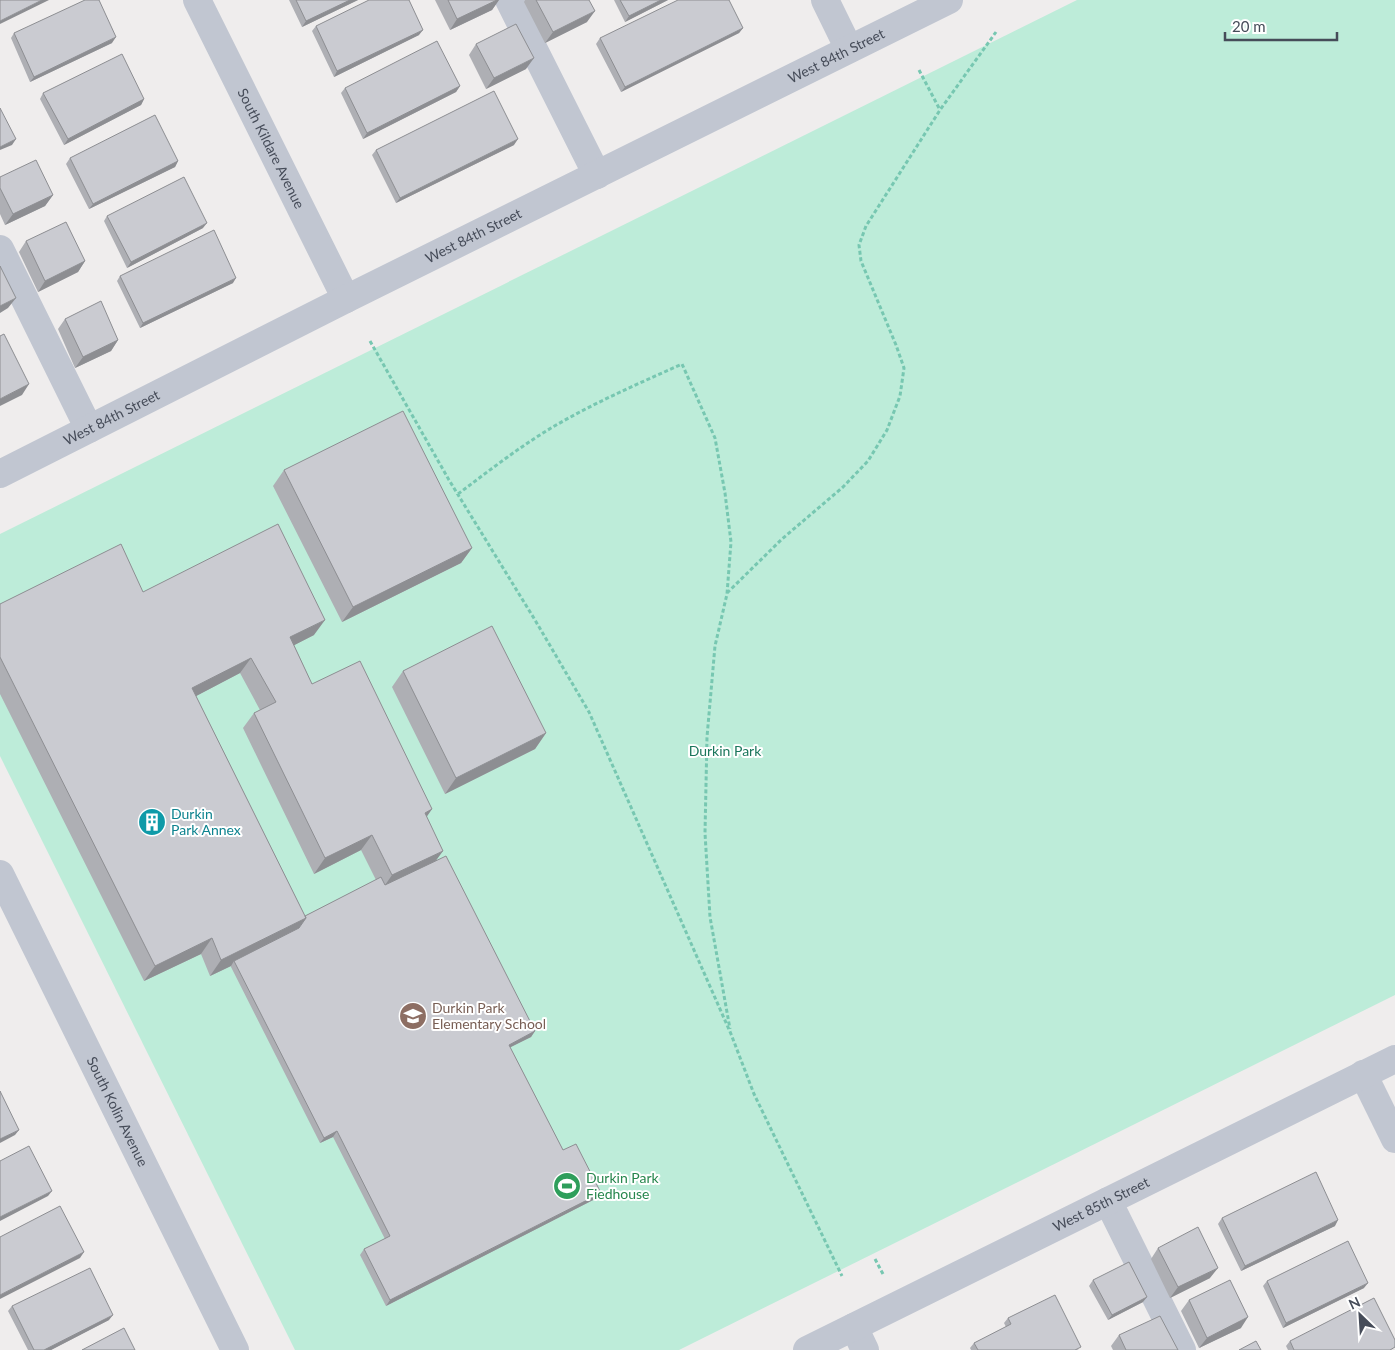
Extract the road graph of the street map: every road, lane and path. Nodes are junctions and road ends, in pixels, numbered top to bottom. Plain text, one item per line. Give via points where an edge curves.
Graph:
1 (197, 0) edge
2 (509, 0) edge
3 (825, 0) edge
4 (949, 0) edge
5 (996, 32) dead end
6 (850, 49) junction
7 (919, 70) dead end
8 (940, 110) junction
9 (597, 175) junction
10 (0, 249) edge
11 (346, 299) junction
12 (370, 341) dead end
13 (89, 429) junction
14 (0, 474) edge
15 (458, 494) junction
16 (727, 594) junction
17 (0, 874) edge
18 (731, 1034) junction
19 (1395, 1059) edge
20 (1363, 1074) junction
21 (1395, 1139) edge
22 (1108, 1201) junction
23 (875, 1260) dead end
24 (842, 1276) dead end
25 (886, 1279) dead end
26 (859, 1338) edge
27 (235, 1350) edge
28 (807, 1350) edge
29 (1182, 1350) edge

1 - 11 street, South Kildare Avenue
2 - 9 street
3 - 6 street
4 - 6 street, West 84th Street
5 - 8 path
6 - 9 street, West 84th Street
7 - 8 path
8 - 16 path via 866,226 859,245 861,261 904,368 900,396 887,430 868,460 843,487 782,539
9 - 11 street, West 84th Street
10 - 13 street
11 - 13 street, West 84th Street
12 - 15 path
13 - 14 street, West 84th Street
15 - 16 path via 557,424 682,364 715,438 731,542
15 - 18 path via 589,712
16 - 18 path via 715,646 707,737 705,833 710,917
17 - 27 street, South Kolin Avenue
18 - 24 path via 754,1094
19 - 20 street, West 85th Street
20 - 21 street
20 - 22 street, West 85th Street
22 - 26 street, West 85th Street
22 - 29 street
23 - 25 path
26 - 28 street, West 85th Street

